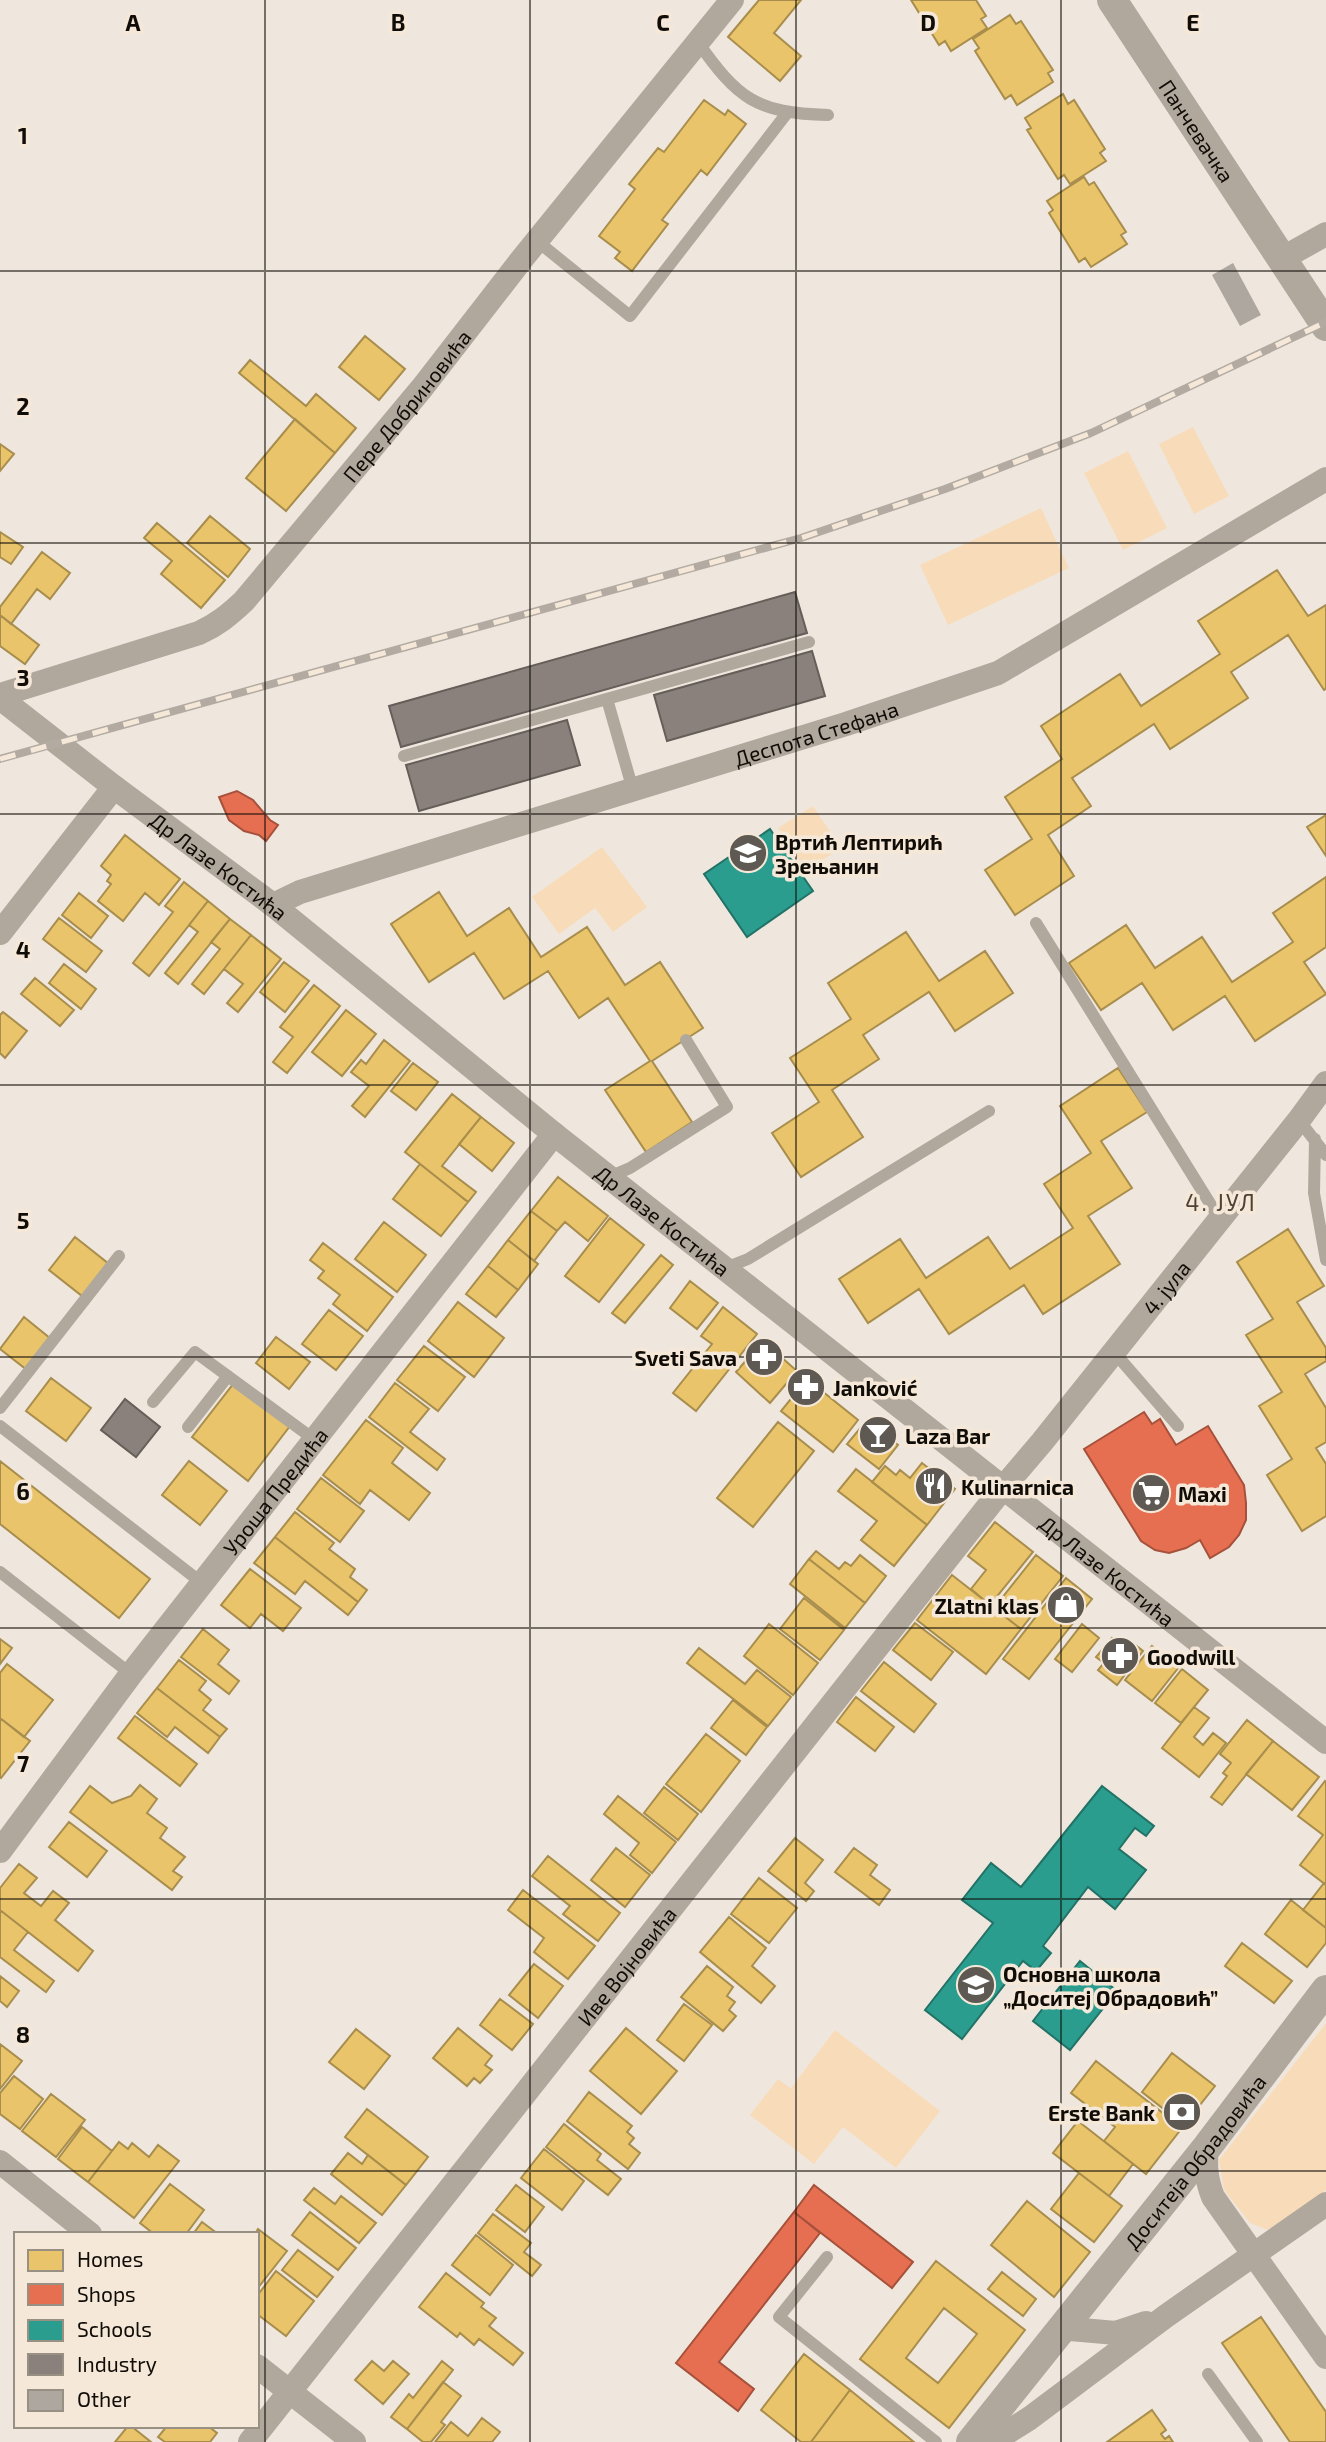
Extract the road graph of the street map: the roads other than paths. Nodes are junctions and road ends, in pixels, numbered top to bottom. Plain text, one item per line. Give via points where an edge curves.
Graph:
1 (732, 0) edge
2 (1112, 0) edge
3 (697, 41) junction
4 (787, 113) junction
5 (828, 115) dead end
6 (1326, 234) edge
7 (537, 241) junction
8 (1283, 258) junction
9 (1326, 326) edge
10 (1326, 479) edge
11 (809, 642) dead end
12 (0, 696) edge
13 (607, 699) junction
14 (404, 756) dead end
15 (114, 787) junction
16 (633, 790) junction
17 (273, 905) junction
18 (1036, 923) dead end
19 (0, 933) edge
20 (686, 1040) dead end
21 (1326, 1083) edge
22 (989, 1111) dead end
23 (1307, 1129) junction
24 (554, 1134) junction
25 (1325, 1152) edge
26 (609, 1177) junction
27 (1219, 1218) junction
28 (119, 1256) dead end
29 (1326, 1260) edge
30 (725, 1268) junction
31 (1114, 1352) junction
32 (228, 1376) junction
33 (153, 1402) dead end
34 (0, 1408) edge
35 (0, 1426) edge
36 (1178, 1426) dead end
37 (188, 1427) dead end
38 (315, 1440) junction
39 (1002, 1489) junction
40 (0, 1572) edge
41 (202, 1583) junction
42 (131, 1674) junction
43 (1326, 1742) edge
44 (0, 1851) edge
45 (1326, 1990) edge
46 (1207, 2147) junction
47 (0, 2162) edge
48 (1326, 2204) edge
49 (88, 2232) edge
50 (1253, 2254) junction
51 (827, 2257) dead end
52 (1166, 2316) junction
53 (1059, 2330) junction
54 (1326, 2357) edge
55 (259, 2368) edge
56 (1208, 2374) dead end
57 (290, 2392) junction
58 (250, 2442) edge
59 (354, 2442) edge
60 (936, 2442) edge
61 (971, 2442) edge
62 (992, 2442) edge
63 (1257, 2442) edge

1 - 3 street, Пере Добриновића
2 - 8 street, Панчевачка
3 - 4 lane via 730,84 762,106
3 - 7 street, Пере Добриновића
4 - 5 lane
4 - 7 lane via 630,316
6 - 8 street
7 - 12 street, Пере Добриновића via 422,388 227,617 199,633
8 - 9 street, Панчевачка
10 - 16 street, Деспота Стефана via 999,673
11 - 13 lane
12 - 15 street, Др Лазе Костића
13 - 14 lane
13 - 16 lane
15 - 17 street, Др Лазе Костића
15 - 19 street
16 - 17 street, Деспота Стефана via 300,892
17 - 24 street, Др Лазе Костића
18 - 27 lane
20 - 26 lane via 727,1107
21 - 23 street, 4. јула
22 - 30 lane via 747,1259
23 - 25 lane
23 - 27 street, 4. јула
23 - 29 lane
24 - 26 street, Др Лазе Костића
24 - 38 street, Уроша Предића
26 - 30 street, Др Лазе Костића
27 - 31 street, 4. јула
28 - 34 lane
30 - 39 street, Др Лазе Костића
31 - 36 lane
31 - 39 street, 4. јула
32 - 33 lane via 195,1352
32 - 37 lane
32 - 38 lane
35 - 41 lane
38 - 41 street, Уроша Предића
39 - 43 street, Др Лазе Костића
39 - 57 street, Иве Војновића
40 - 42 lane
41 - 42 street, Уроша Предића
42 - 44 street, Уроша Предића
45 - 46 street, Доситеја Обрадовића
46 - 50 street via 1205,2166 1213,2197
46 - 53 street, Доситеја Обрадовића
47 - 49 street
48 - 50 street
50 - 52 street
50 - 54 street
51 - 60 lane via 779,2317
52 - 53 street via 1116,2333
52 - 62 street
53 - 61 street, Доситеја Обрадовића
55 - 57 street
56 - 63 lane
57 - 58 street, Иве Војновића
57 - 59 street

